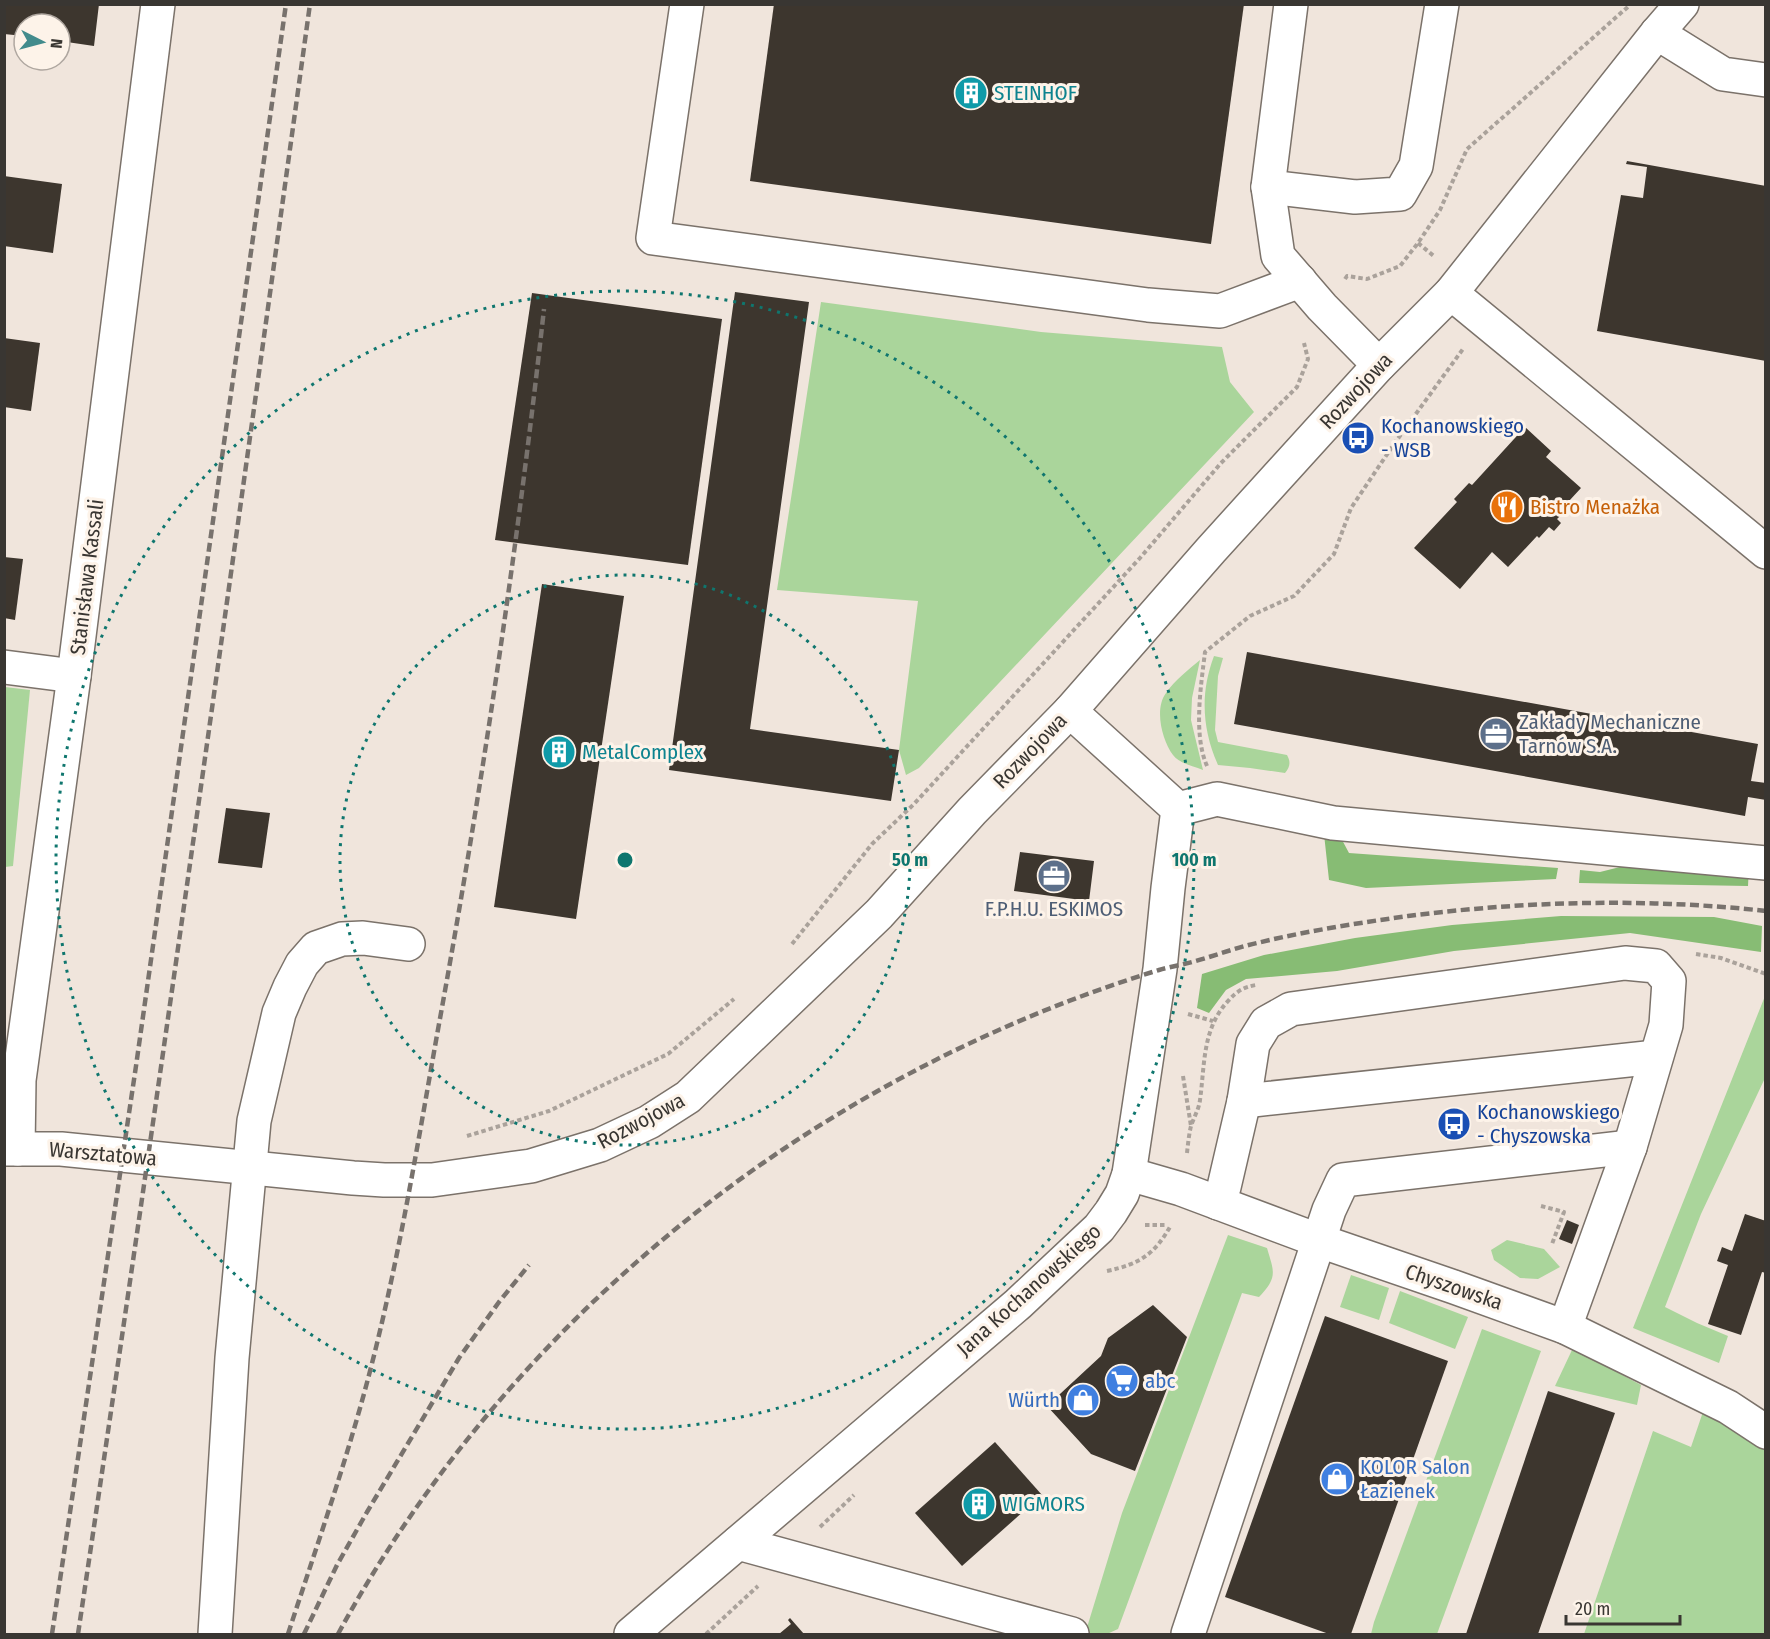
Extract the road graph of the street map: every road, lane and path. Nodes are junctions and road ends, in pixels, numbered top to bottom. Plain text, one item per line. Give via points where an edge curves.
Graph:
1 (158, 4) edge
2 (687, 4) edge
3 (1291, 4) edge
4 (1442, 4) edge
5 (1630, 4) edge
6 (1682, 4) edge
7 (1658, 33) junction
8 (1766, 80) edge
9 (1268, 187) junction
10 (1418, 243) junction
11 (1300, 281) junction
12 (1456, 287) junction
13 (1322, 307) junction
14 (1484, 321) junction
15 (1379, 365) junction
16 (1766, 552) edge
17 (1251, 616) dead end
18 (4, 667) edge
19 (74, 676) junction
20 (1070, 711) junction
21 (1178, 809) junction
22 (1766, 863) edge
23 (408, 944) dead end
24 (790, 946) dead end
25 (740, 994) dead end
26 (1185, 1013) dead end
27 (1213, 1021) dead end
28 (1656, 1057) junction
29 (1244, 1101) junction
30 (457, 1139) dead end
31 (1630, 1147) junction
32 (11, 1149) edge
33 (201, 1162) joint
34 (250, 1169) junction
35 (1129, 1174) junction
36 (1218, 1203) junction
37 (1541, 1206) dead end
38 (1171, 1225) dead end
39 (1320, 1241) junction
40 (1552, 1244) dead end
41 (1101, 1272) dead end
42 (1565, 1327) junction
43 (1766, 1432) edge
44 (738, 1543) junction
45 (215, 1635) edge
46 (631, 1635) edge
47 (1072, 1635) edge
48 (1188, 1635) edge

1 - 19 street, Stanisława Kassali
2 - 11 street via 653,238 1148,305 1220,311
3 - 9 street
4 - 9 street via 1416,166 1400,194 1355,196
5 - 10 path via 1467,149 1440,210
6 - 7 street, Rozwojowa
7 - 8 street via 1723,74
7 - 12 street, Rozwojowa
9 - 11 street via 1278,256
10 - 12 path
10 - 13 path via 1400,266 1367,279 1347,276
11 - 13 street
12 - 14 street
12 - 15 street, Rozwojowa
13 - 15 street
13 - 24 path via 1301,332 1308,359 1297,387 1221,463 1140,558 914,804 872,844
14 - 16 street
14 - 17 path via 1351,508 1334,554 1294,596
15 - 20 street, Rozwojowa
18 - 19 street
19 - 32 street, Stanisława Kassali
20 - 21 street
20 - 34 street, Rozwojowa via 879,914 688,1097 649,1122 600,1145 531,1166 442,1178 384,1180
21 - 22 street via 1217,799 1333,824
21 - 35 street, Jana Kochanowskiego via 1160,969
23 - 34 street via 342,939 316,948 303,964 276,1022 254,1121
25 - 30 path via 668,1054 549,1112
26 - 27 path
28 - 29 street
28 - 29 street via 1666,1025 1668,981 1656,966 1625,963 1291,1009 1266,1023 1253,1044
28 - 31 street
29 - 36 street
31 - 39 street via 1343,1180
31 - 42 street
32 - 33 street, Warsztatowa via 61,1149
33 - 34 street, Rozwojowa
34 - 45 street via 232,1358
35 - 36 street, Chyszowska
35 - 44 street, Jana Kochanowskiego via 1122,1194 1099,1228 1009,1311
36 - 39 street, Chyszowska
37 - 40 path via 1564,1212
38 - 41 path via 1160,1244 1137,1262
39 - 42 street, Chyszowska
39 - 48 street
42 - 43 street, Chyszowska via 1728,1407
44 - 46 street, Jana Kochanowskiego
44 - 47 street

